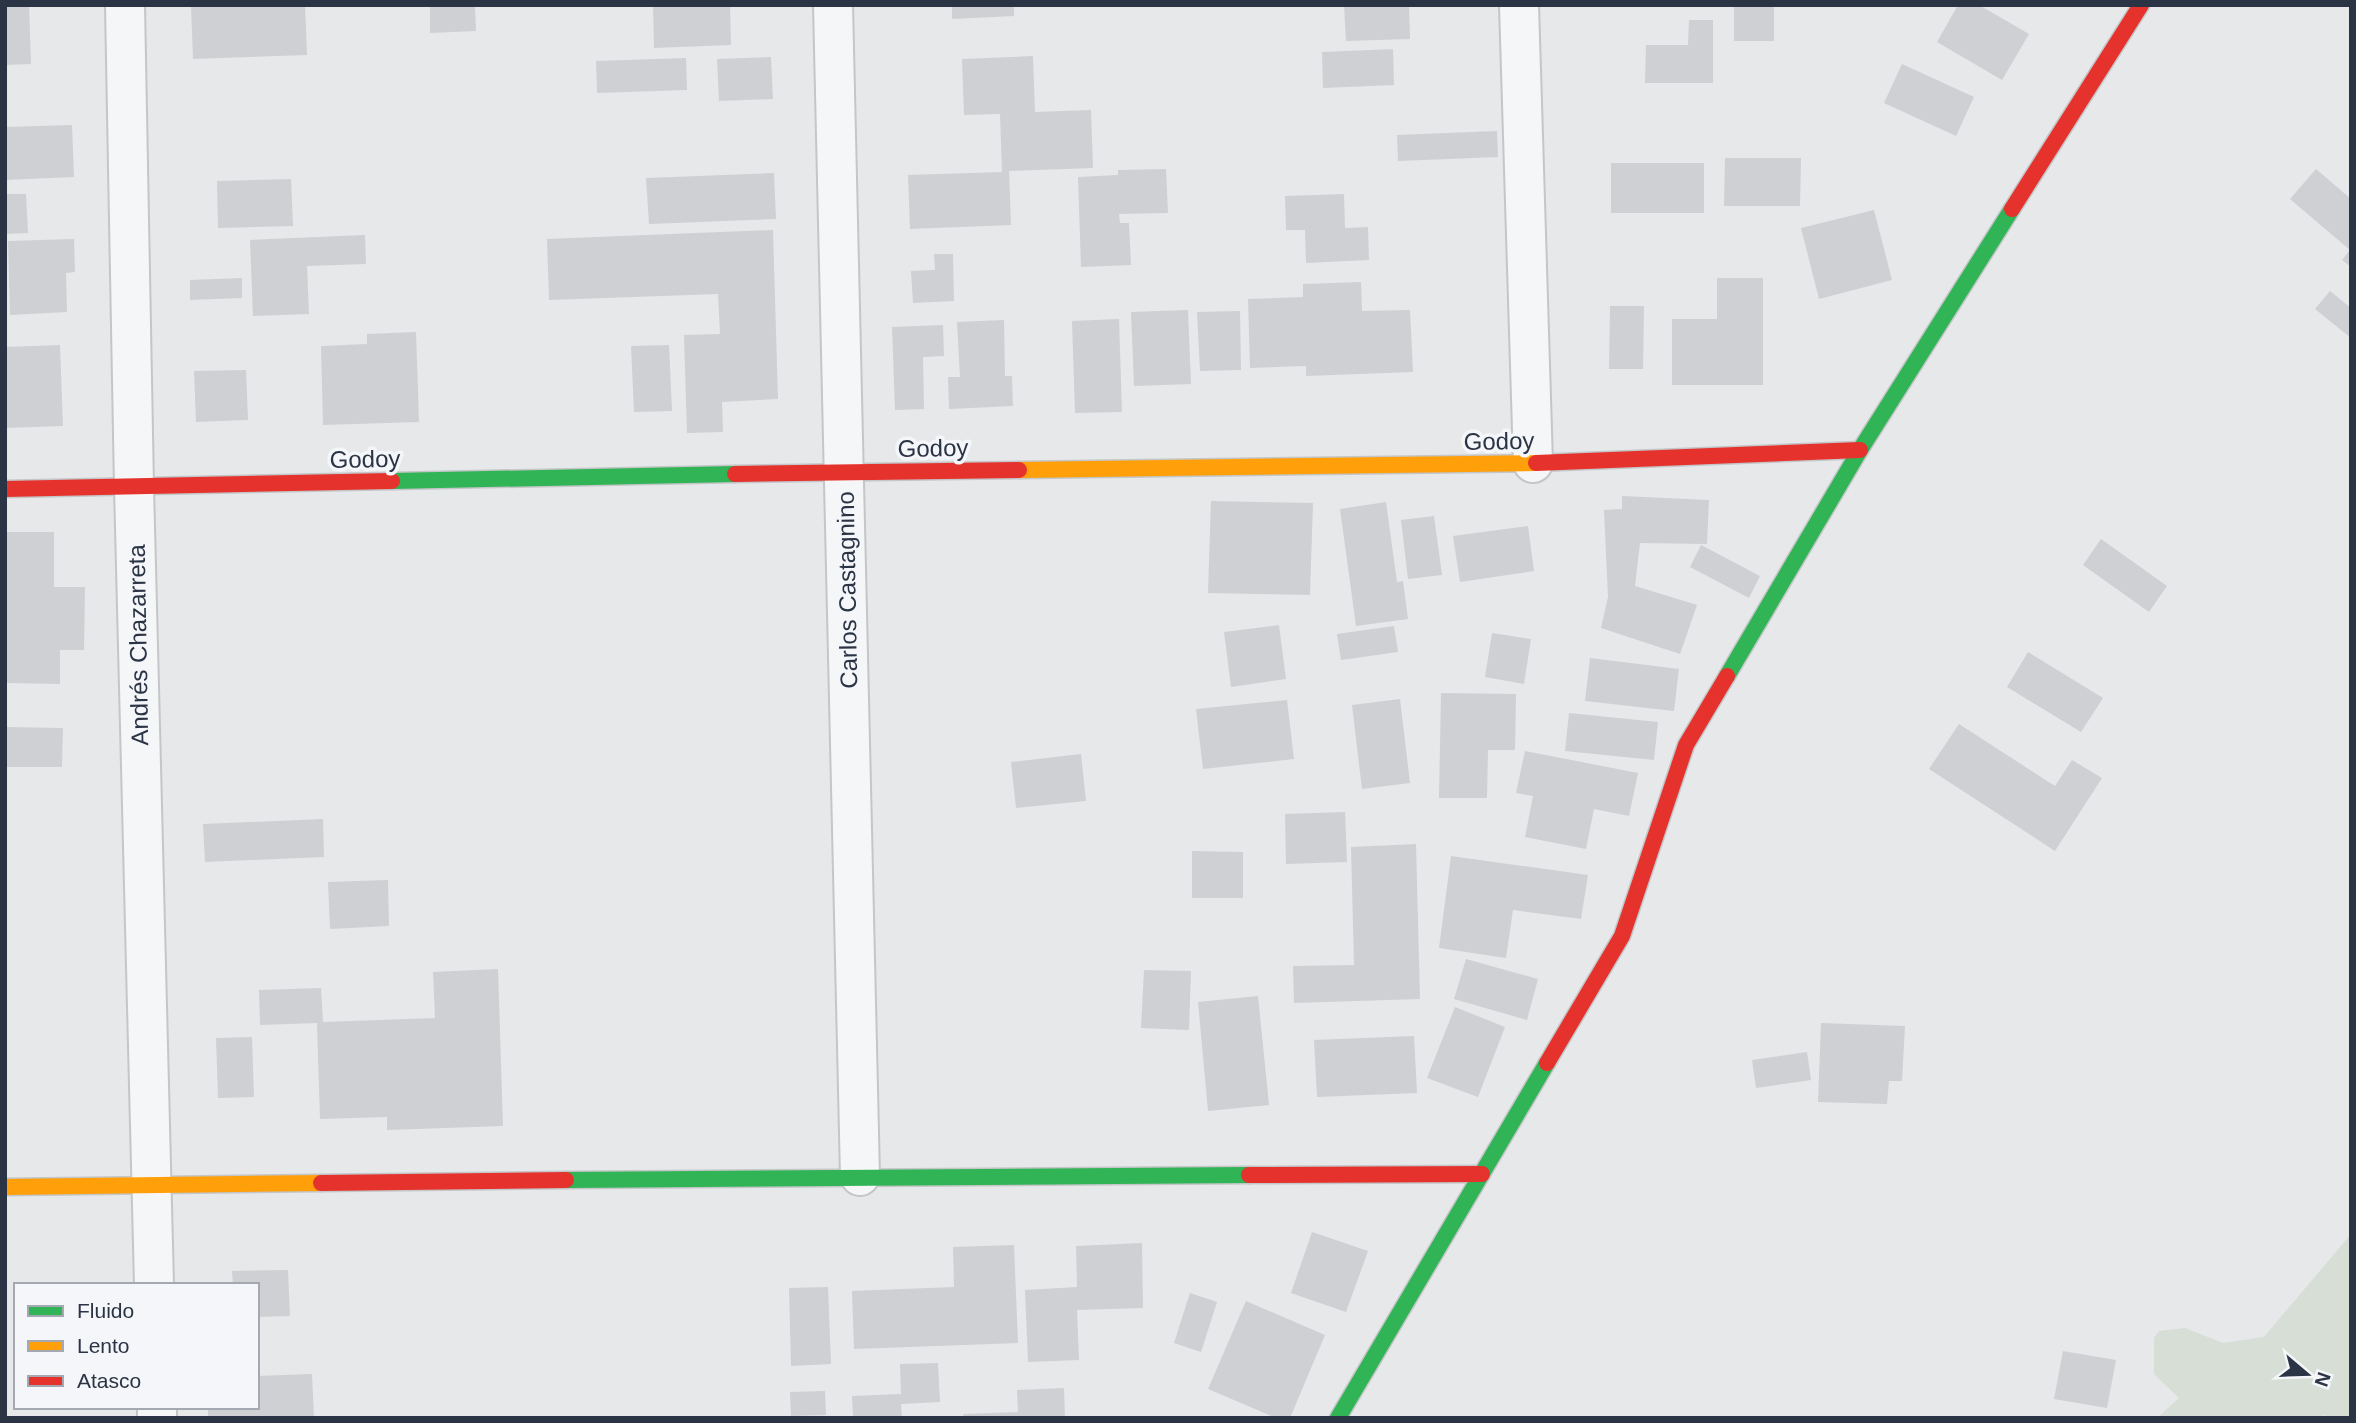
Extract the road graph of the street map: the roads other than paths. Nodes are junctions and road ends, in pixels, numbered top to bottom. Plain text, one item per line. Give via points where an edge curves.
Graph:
1 (125, 5) edge
2 (833, 5) edge
3 (1519, 5) edge
4 (2141, 5) edge
5 (1860, 450) junction
6 (1533, 463) junction
7 (845, 472) junction
8 (134, 487) junction
9 (5, 489) edge
10 (1482, 1174) junction
11 (860, 1175) junction
12 (152, 1185) junction
13 (5, 1187) edge
14 (154, 1283) edge
15 (1338, 1418) edge

1 - 8 street, Andrés Chazarreta
2 - 7 street, Carlos Castagnino
3 - 6 street
4 - 5 street
5 - 6 street, Godoy
5 - 10 street via 1686,745 1622,936
6 - 7 street, Godoy
7 - 8 street, Godoy
7 - 11 street, Carlos Castagnino
8 - 9 street, Godoy
8 - 12 street, Andrés Chazarreta
10 - 11 street
10 - 15 street
11 - 12 street
12 - 13 street
12 - 14 street, Andrés Chazarreta

